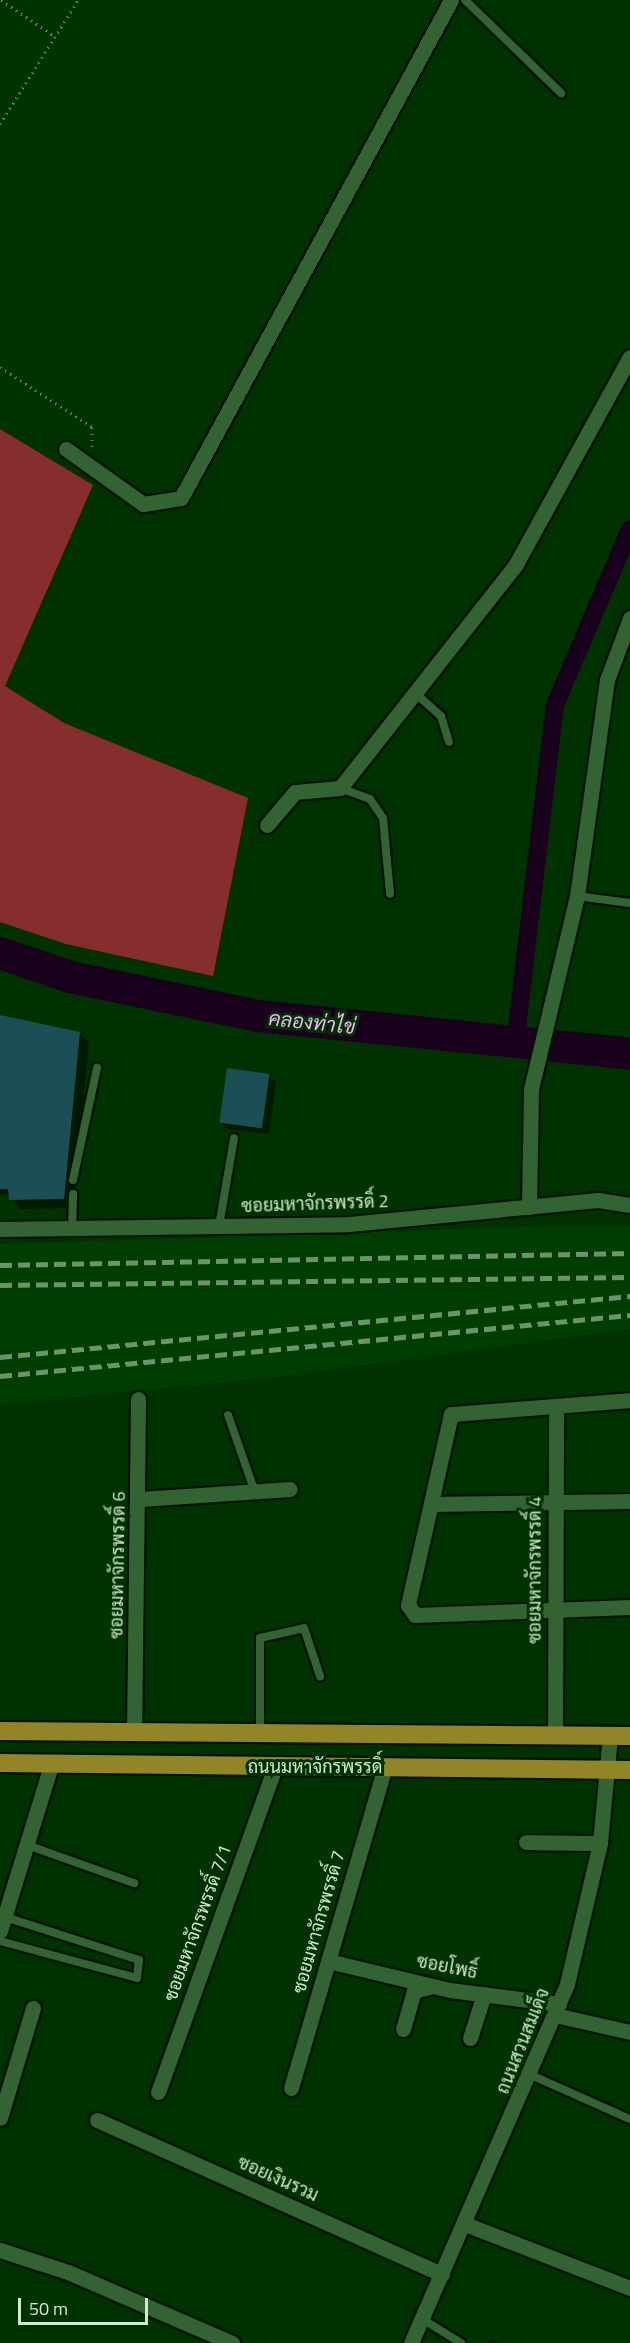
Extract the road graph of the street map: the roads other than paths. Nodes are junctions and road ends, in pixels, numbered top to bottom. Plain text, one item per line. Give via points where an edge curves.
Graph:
1 (451, 0) edge
2 (465, 0) edge
3 (561, 93) dead end
4 (630, 357) edge
5 (66, 449) dead end
6 (628, 627) edge
7 (413, 691) junction
8 (449, 742) dead end
9 (340, 788) junction
10 (267, 825) dead end
11 (390, 894) dead end
12 (578, 896) junction
13 (630, 903) edge
14 (97, 1068) dead end
15 (234, 1138) dead end
16 (73, 1180) dead end
17 (73, 1194) dead end
18 (630, 1205) edge
19 (529, 1207) junction
20 (219, 1226) junction
21 (72, 1228) junction
22 (0, 1229) edge
23 (138, 1399) dead end
24 (630, 1400) edge
25 (556, 1406) junction
26 (228, 1415) dead end
27 (290, 1489) dead end
28 (255, 1492) junction
29 (140, 1499) junction
30 (630, 1501) edge
31 (432, 1504) junction
32 (555, 1505) junction
33 (630, 1607) edge
34 (554, 1610) junction
35 (320, 1676) dead end
36 (0, 1731) edge
37 (134, 1733) junction
38 (555, 1735) junction
39 (610, 1736) junction
40 (630, 1736) edge
41 (261, 1737) junction
42 (0, 1762) edge
43 (51, 1765) junction
44 (275, 1767) junction
45 (385, 1767) junction
46 (611, 1770) junction
47 (630, 1770) edge
48 (526, 1842) dead end
49 (600, 1843) junction
50 (27, 1845) junction
51 (135, 1883) dead end
52 (2, 1924) edge
53 (0, 1941) edge
54 (328, 1961) junction
55 (450, 1990) junction
56 (484, 1994) junction
57 (33, 2008) dead end
58 (557, 2010) junction
59 (403, 2029) dead end
60 (630, 2032) edge
61 (470, 2038) dead end
62 (531, 2075) junction
63 (291, 2088) dead end
64 (4, 2089) edge
65 (158, 2091) dead end
66 (0, 2118) edge
67 (630, 2119) edge
68 (97, 2120) dead end
69 (465, 2224) junction
70 (0, 2250) edge
71 (442, 2274) junction
72 (630, 2288) edge
73 (422, 2319) junction
74 (232, 2343) edge
75 (411, 2343) edge
76 (461, 2343) edge

1 - 5 street via 181,498 143,504
2 - 3 lane
4 - 7 street via 531,544
6 - 12 street via 598,727
7 - 8 lane via 441,716
7 - 9 street
9 - 10 street via 295,792
9 - 11 lane via 370,800 383,818
12 - 13 lane
12 - 19 street via 531,1089
14 - 16 lane
15 - 20 lane
17 - 21 lane
18 - 19 street, ซอยมหาจักรพรรดิ์ 2 via 597,1200
19 - 20 street, ซอยมหาจักรพรรดิ์ 2 via 399,1221
20 - 21 street, ซอยมหาจักรพรรดิ์ 2
21 - 22 street, ซอยมหาจักรพรรดิ์ 2
23 - 29 street, ซอยมหาจักรพรรดิ์ 6
24 - 25 street
25 - 31 street via 451,1414
25 - 32 street, ซอยมหาจักรพรรดิ์ 4
26 - 28 lane
27 - 28 street
28 - 29 street
29 - 37 street, ซอยมหาจักรพรรดิ์ 6
30 - 32 street
31 - 32 street
31 - 34 street via 408,1605 411,1613
32 - 34 street, ซอยมหาจักรพรรดิ์ 4
33 - 34 street
34 - 38 street, ซอยมหาจักรพรรดิ์ 4
35 - 41 lane via 303,1628 260,1638
36 - 37 main road, ถนนมหาจักรพรรดิ์
37 - 41 main road, ถนนมหาจักรพรรดิ์
38 - 39 main road, ถนนมหาจักรพรรดิ์
38 - 41 main road, ถนนมหาจักรพรรดิ์
39 - 40 main road, ถนนมหาจักรพรรดิ์
39 - 46 street, ถนนสวนสมเด็จ
42 - 43 main road, ถนนมหาจักรพรรดิ์
43 - 44 main road, ถนนมหาจักรพรรดิ์
43 - 50 street
44 - 45 main road, ถนนมหาจักรพรรดิ์
44 - 65 street, ซอยมหาจักรพรรดิ์ 7/1
45 - 46 main road, ถนนมหาจักรพรรดิ์
45 - 54 street, ซอยมหาจักรพรรดิ์ 7
46 - 47 main road, ถนนมหาจักรพรรดิ์
46 - 49 street, ถนนสวนสมเด็จ
48 - 49 street
49 - 58 street, ถนนสวนสมเด็จ
50 - 51 lane
50 - 52 street
52 - 53 lane via 139,1960 137,1978
54 - 55 street, ซอยโพธิ์
54 - 63 street, ซอยมหาจักรพรรดิ์ 7
55 - 56 street, ซอยโพธิ์
55 - 59 street via 419,1986
56 - 58 street, ซอยโพธิ์
56 - 61 street
57 - 64 street
58 - 60 street, ซอยโพธิ์
58 - 62 street, ถนนสวนสมเด็จ
62 - 67 lane
62 - 69 street, ถนนสวนสมเด็จ
64 - 66 street
68 - 71 street, ซอยเงินรวม
69 - 71 street, ถนนสวนสมเด็จ
69 - 72 street
70 - 74 street via 68,2272
71 - 73 street, ถนนสวนสมเด็จ
73 - 75 street, ถนนสวนสมเด็จ
73 - 76 lane

